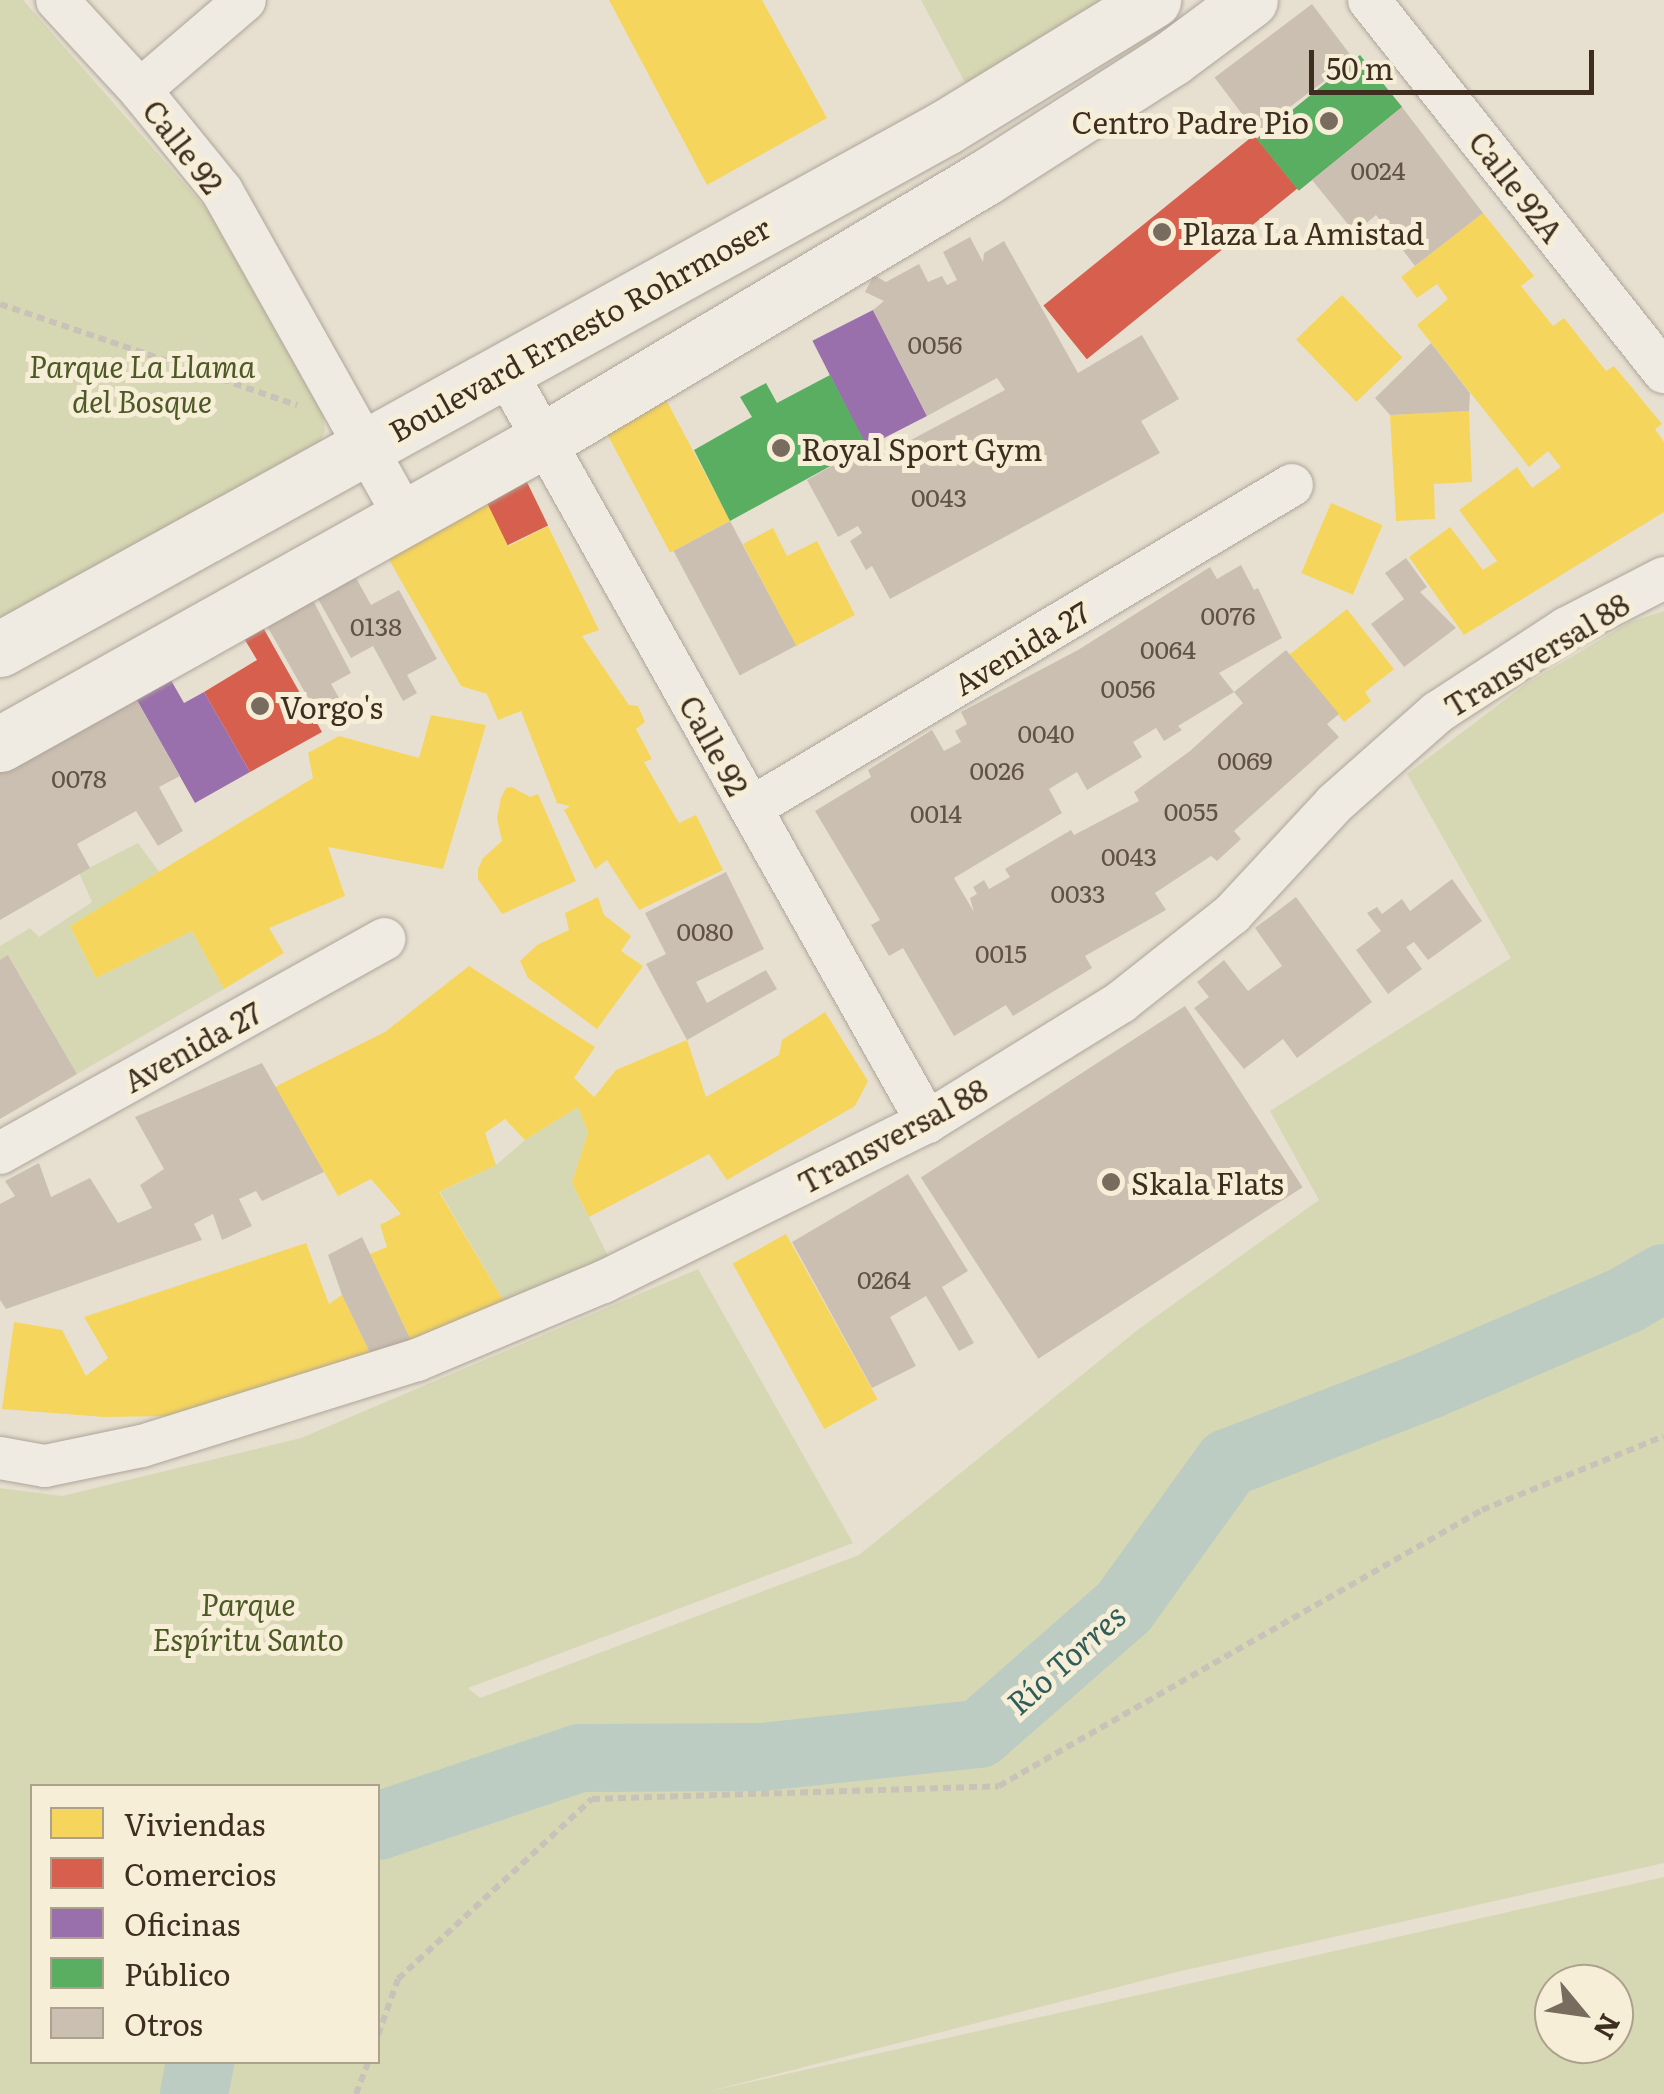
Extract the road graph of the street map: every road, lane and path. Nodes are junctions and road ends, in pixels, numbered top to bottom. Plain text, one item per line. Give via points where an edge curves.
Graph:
1 (57, 0) edge
2 (244, 0) edge
3 (1154, 0) edge
4 (1250, 0) edge
5 (1369, 0) edge
6 (140, 90) junction
7 (0, 304) edge
8 (504, 368) junction
9 (1664, 372) edge
10 (360, 431) junction
11 (544, 440) junction
12 (1292, 485) dead end
13 (405, 518) junction
14 (1664, 578) edge
15 (0, 650) edge
16 (0, 744) edge
17 (751, 808) junction
18 (384, 939) dead end
19 (927, 1122) junction
20 (0, 1152) edge
21 (1664, 1436) edge
22 (0, 1458) edge
23 (380, 2029) edge
24 (367, 2064) edge
25 (356, 2094) edge

1 - 6 street, Calle 92
2 - 6 street
3 - 8 main road, Boulevard Ernesto Rohrmoser via 946,127
4 - 11 main road via 986,177
5 - 9 street, Calle 92A
6 - 10 street, Calle 92 via 222,191
7 - 10 path
8 - 10 main road, Boulevard Ernesto Rohrmoser
8 - 11 street, Calle 92
10 - 13 street, Calle 92
10 - 15 main road, Boulevard Ernesto Rohrmoser
11 - 13 main road
11 - 17 street, Calle 92
12 - 17 street, Avenida 27
13 - 16 main road
14 - 19 street, Transversal 88 via 1567,628 1438,712 1335,802 1218,925 1121,1002
17 - 19 street, Calle 92
18 - 20 street, Avenida 27
19 - 22 street, Transversal 88 via 603,1282 417,1360 142,1446 46,1466
21 - 23 path via 1482,1510 999,1786 592,1799 398,1979
24 - 25 path

